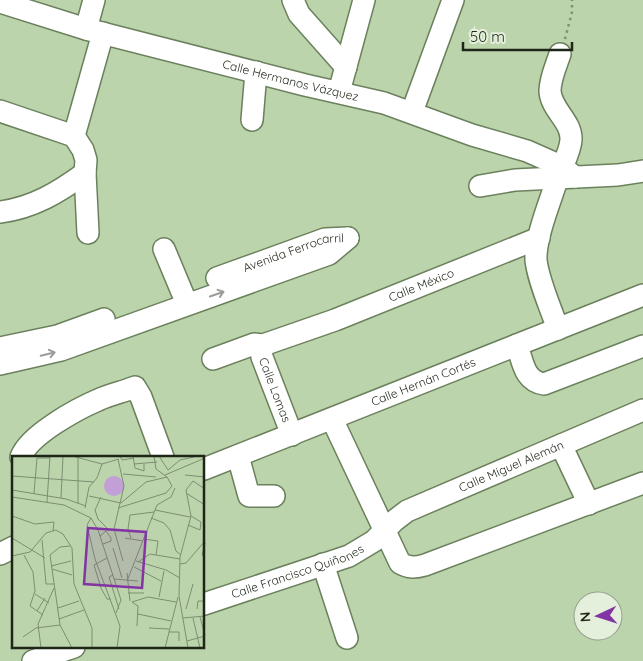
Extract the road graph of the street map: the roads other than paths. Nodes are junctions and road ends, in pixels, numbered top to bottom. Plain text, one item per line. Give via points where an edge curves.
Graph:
1 (94, 0) edge
2 (293, 0) edge
3 (364, 0) edge
4 (454, 0) edge
5 (0, 2) edge
6 (94, 31) junction
7 (560, 54) road end
8 (346, 67) junction
9 (256, 72) junction
10 (339, 92) junction
11 (0, 112) edge
12 (412, 112) junction
13 (252, 120) dead end
14 (74, 136) junction
15 (643, 171) edge
16 (85, 173) junction
17 (565, 173) junction
18 (480, 186) dead end
19 (0, 212) edge
20 (88, 233) dead end
21 (539, 238) junction
22 (164, 249) dead end
23 (643, 296) edge
24 (184, 298) junction
25 (558, 329) junction
26 (263, 345) junction
27 (517, 345) junction
28 (643, 346) edge
29 (9, 355) edge
30 (213, 359) dead end
31 (643, 410) edge
32 (332, 419) junction
33 (292, 435) junction
34 (562, 445) junction
35 (21, 456) edge
36 (163, 456) edge
37 (238, 456) junction
38 (205, 469) edge
39 (643, 484) edge
40 (274, 496) dead end
41 (589, 504) junction
42 (384, 529) junction
43 (12, 548) edge
44 (0, 554) edge
45 (322, 564) junction
46 (205, 604) edge
47 (347, 638) dead end
48 (71, 648) edge
49 (33, 661) edge

1 - 6 street
2 - 8 street via 299,14
3 - 8 street
4 - 12 street
5 - 6 street, Calle Hermanos Vázquez
6 - 9 street, Calle Hermanos Vázquez
6 - 14 street
7 - 17 street via 550,92 571,137
8 - 10 street
9 - 10 street, Calle Hermanos Vázquez
9 - 13 street
10 - 12 street, Calle Hermanos Vázquez
11 - 14 street
12 - 17 street, Calle Hermanos Vázquez via 462,132 527,151
14 - 16 street via 86,160
15 - 17 street, Calle Hermanos Vázquez via 618,175
16 - 19 street via 33,205
16 - 20 street
17 - 18 street
17 - 21 street
21 - 25 street via 536,260
21 - 26 street, Calle México via 335,320
22 - 24 street
23 - 25 street, Calle Hernán Cortés
24 -> 24 street, Avenida Ferrocarril via 329,254 348,238 325,239
24 - 29 street, Avenida Ferrocarril via 57,336
25 - 27 street, Calle Hernán Cortés
26 - 30 street, Calle México via 254,344
26 - 33 street, Calle Lomas via 262,357
27 - 28 street via 528,377 544,384
27 - 32 street, Calle Hernán Cortés
31 - 34 street, Calle Miguel Alemán
32 - 33 street, Calle Hernán Cortés
32 - 42 street
33 - 37 street, Calle Hernán Cortés
34 - 41 street
34 - 42 street, Calle Miguel Alemán via 420,505
35 - 36 street via 38,437 59,422 98,400 135,387
37 - 38 street, Calle Hernán Cortés
37 - 40 street via 249,496
39 - 41 street
41 - 42 street via 416,568 400,563
42 - 45 street, Calle Francisco Quiñones via 362,549
43 - 44 street
45 - 46 street, Calle Francisco Quiñones
45 - 47 street
48 - 49 street

